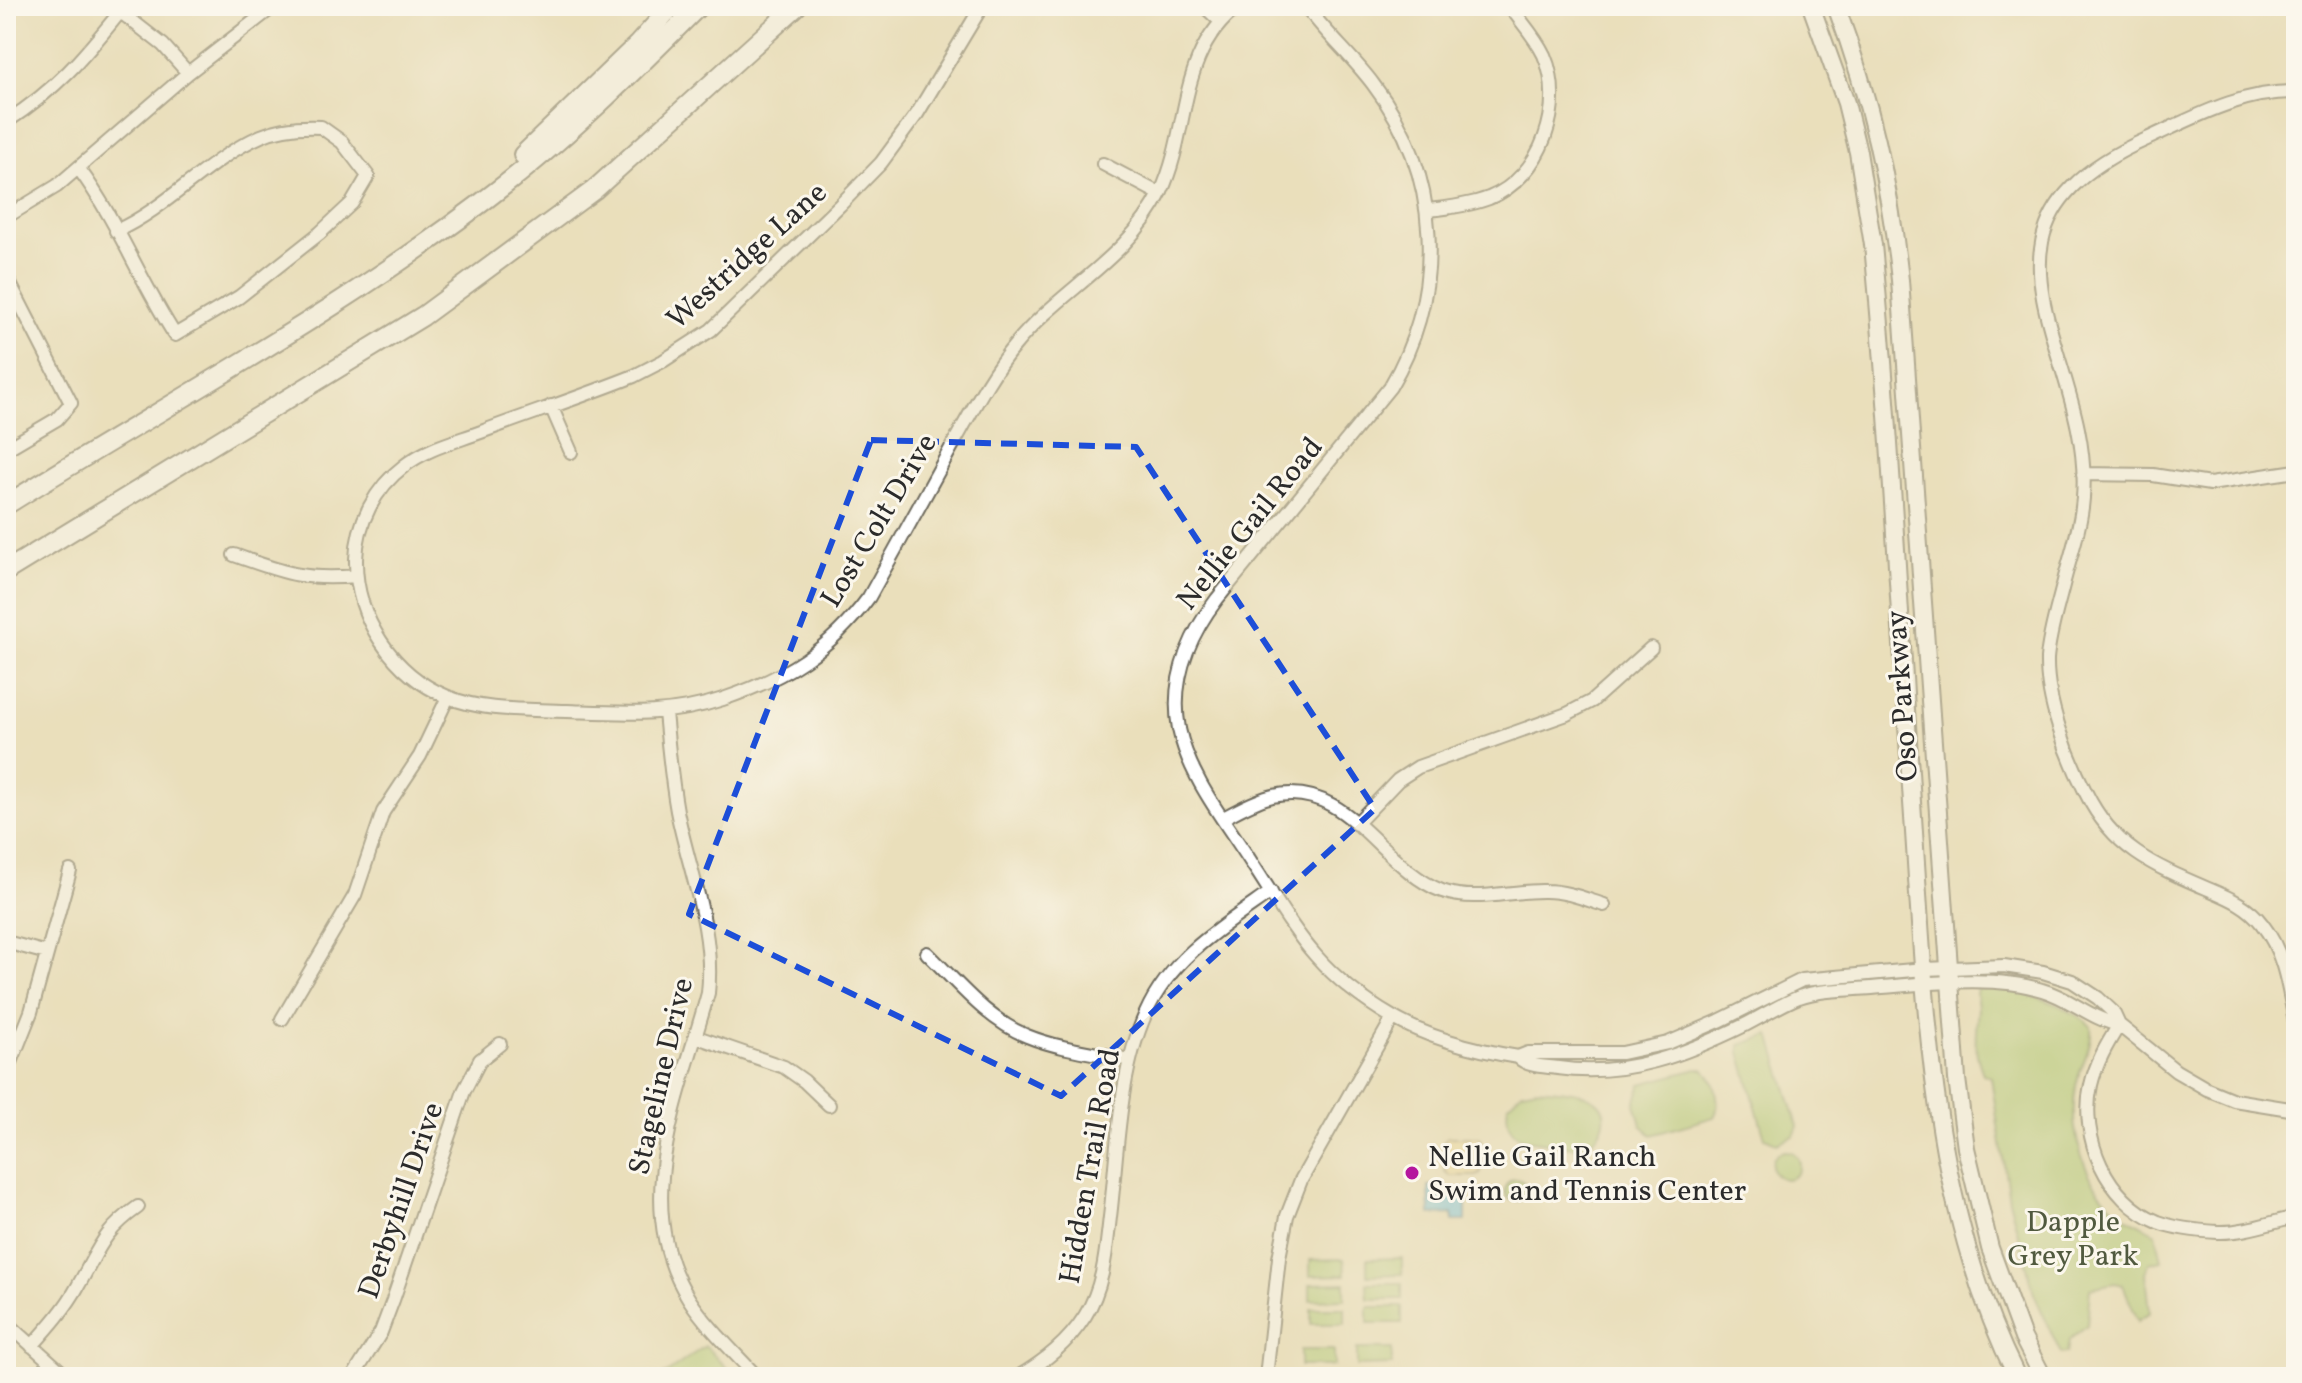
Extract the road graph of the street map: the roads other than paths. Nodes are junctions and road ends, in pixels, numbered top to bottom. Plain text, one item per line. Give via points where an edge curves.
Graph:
1 (274, 6) edge
2 (672, 6) edge
3 (699, 6) edge
4 (982, 6) edge
5 (1204, 6) edge
6 (1239, 6) edge
7 (1306, 6) edge
8 (1811, 6) edge
9 (1836, 6) edge
10 (117, 9) edge
11 (796, 9) edge
12 (1512, 9) dead end
13 (1221, 22) junction
14 (188, 73) junction
15 (2296, 92) edge
16 (6, 122) edge
17 (1103, 164) dead end
18 (79, 169) junction
19 (1160, 194) junction
20 (1428, 210) junction
21 (6, 217) edge
22 (116, 231) junction
23 (436, 235) junction
24 (6, 276) edge
25 (19, 302) junction
26 (6, 308) edge
27 (551, 406) junction
28 (6, 449) edge
29 (571, 452) dead end
30 (2296, 471) edge
31 (2083, 474) junction
32 (6, 505) edge
33 (234, 555) dead end
34 (6, 571) edge
35 (356, 576) junction
36 (1651, 648) dead end
37 (448, 697) junction
38 (665, 712) junction
39 (1223, 818) junction
40 (1356, 824) junction
41 (70, 871) dead end
42 (1271, 892) junction
43 (1604, 905) dead end
44 (6, 942) edge
45 (47, 953) junction
46 (927, 953) dead end
47 (1948, 975) junction
48 (1924, 976) junction
49 (1393, 1018) junction
50 (282, 1019) dead end
51 (2119, 1025) junction
52 (2296, 1027) edge
53 (697, 1037) junction
54 (500, 1044) dead end
55 (1130, 1060) junction
56 (6, 1075) edge
57 (829, 1105) dead end
58 (2296, 1110) edge
59 (138, 1207) dead end
60 (2296, 1217) edge
61 (6, 1322) edge
62 (32, 1346) junction
63 (67, 1377) edge
64 (353, 1377) edge
65 (757, 1377) edge
66 (1018, 1377) edge
67 (1266, 1377) edge
68 (2017, 1377) edge
69 (2043, 1377) edge

1 - 14 street
2 - 23 highway via 553,128
3 - 23 highway via 574,129
4 - 27 street, Westridge Lane via 881,163 729,314 654,366
5 - 13 street
6 - 13 street, Lost Colt Drive
7 - 20 street, Nellie Gail Road via 1374,84 1400,126
8 - 48 main road, Oso Parkway via 1846,103 1873,245
9 - 47 main road, Oso Parkway via 1878,136 1894,222
10 - 14 street via 163,45
10 - 16 street via 77,65
11 - 34 highway via 594,190 423,316
12 - 20 street via 1545,56 1550,77 1551,110 1543,142 1519,177 1491,197
13 - 19 street, Lost Colt Drive via 1198,56
14 - 18 street
15 - 31 street via 2238,99 2112,154 2085,173 2057,208 2041,249 2039,278
17 - 19 street
18 - 21 street
18 - 22 street
19 - 38 street, Lost Colt Drive via 1124,245 1039,319 997,370 851,622 788,672 723,699
20 - 39 street, Nellie Gail Road via 1425,295 1402,366 1373,411 1217,599 1188,646 1178,691 1179,729 1193,768
22 - 22 street via 138,221 241,146 282,129 321,127 342,142 368,176 352,203 320,233 239,297 175,335
23 - 32 highway via 298,327
24 - 25 street
25 - 26 street
25 - 28 street via 71,403 50,424
27 - 29 street
27 - 35 street, Westridge Lane via 425,451 404,466 372,500 359,533
30 - 31 street via 2210,484 2153,475
31 - 52 street via 2079,526 2047,658 2067,751 2095,810 2122,843 2155,866 2244,906 2260,921 2283,962
33 - 35 street via 299,577
35 - 37 street, Lost Colt Drive via 365,614 378,637 411,674
36 - 40 street via 1579,708 1418,767
37 - 38 street, Lost Colt Drive via 507,708
37 - 50 street via 420,756 383,812 355,895
38 - 53 street, Stageline Drive via 677,810 709,940 711,971
39 - 40 street via 1259,800 1292,794 1329,802
39 - 42 street, Nellie Gail Road
40 - 43 street via 1403,866 1442,890 1482,897 1549,890
41 - 45 street
42 - 49 street, Nellie Gail Road via 1317,957
42 - 55 street, Hidden Trail Road via 1182,960 1146,1012
44 - 45 street
45 - 56 street
46 - 55 street via 1004,1024 1025,1035
47 - 48 street, Nellie Gail Road
47 - 51 street, Nellie Gail Road via 2018,983
47 - 51 street, Nellie Gail Road via 2004,966 2043,972 2072,981 2113,1012
47 - 69 main road, Oso Parkway via 1957,1079 1977,1200 2006,1292
48 - 49 street, Nellie Gail Road via 1802,996 1668,1059 1622,1069 1575,1071 1524,1064 1518,1057 1452,1042
48 - 68 main road, Oso Parkway via 1938,1119 1954,1199 1976,1276
49 - 67 street via 1301,1180 1287,1216
51 - 58 street, Nellie Gail Road via 2207,1089 2234,1100
51 - 60 street via 2091,1082 2088,1121 2099,1163 2123,1198 2159,1222 2203,1231
53 - 57 street via 784,1067
53 - 65 street, Stageline Drive via 662,1165 660,1205 666,1244 689,1299
54 - 64 street, Derbyhill Drive via 480,1060 464,1091 381,1332
55 - 66 street, Hidden Trail Road via 1098,1289 1065,1342
59 - 62 street via 95,1251 79,1286
61 - 62 street
62 - 63 street

